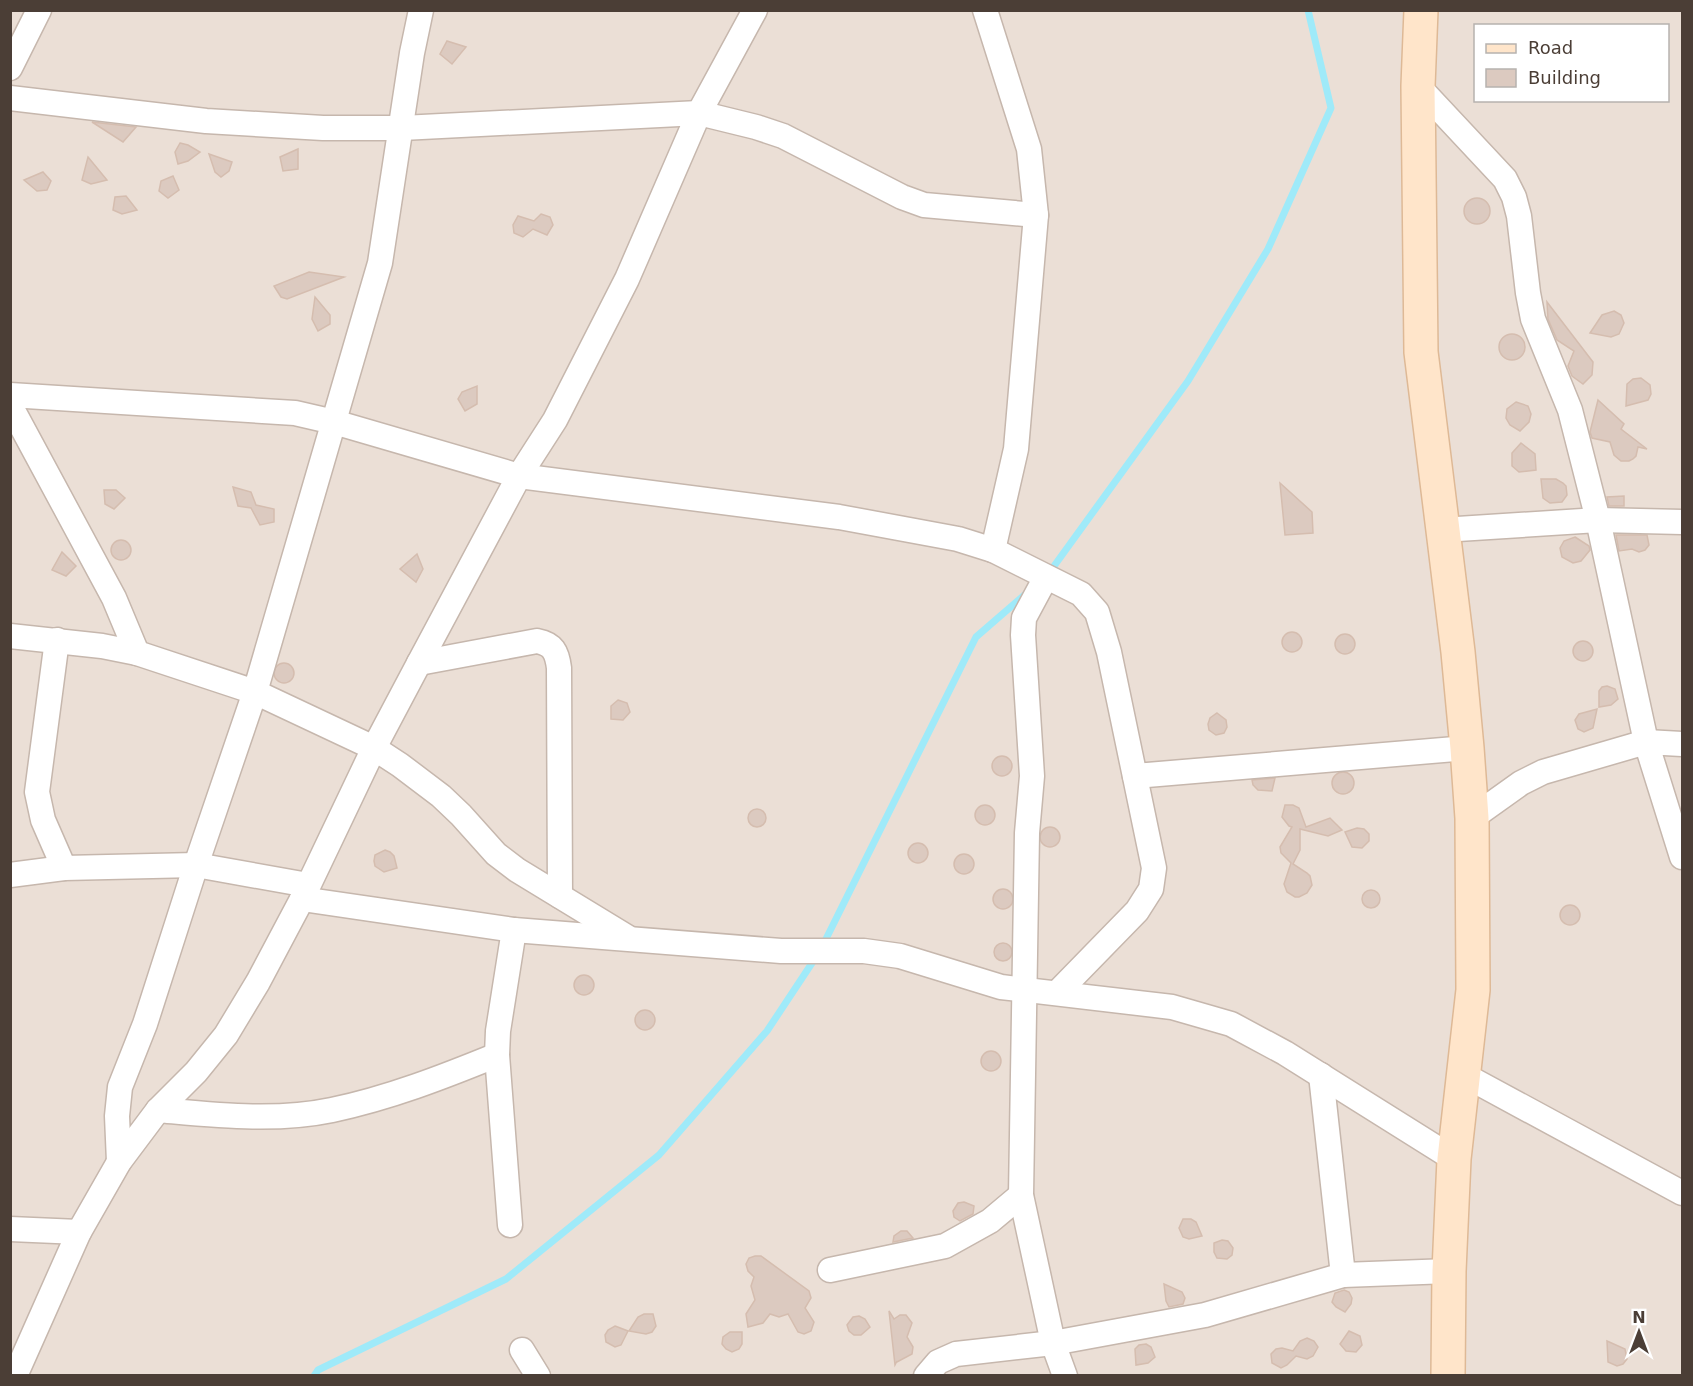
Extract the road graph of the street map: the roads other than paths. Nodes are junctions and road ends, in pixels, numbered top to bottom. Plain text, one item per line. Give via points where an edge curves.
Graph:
1 (39, 10) edge
2 (421, 10) edge
3 (755, 10) edge
4 (985, 10) edge
5 (1421, 10) edge
6 (10, 68) edge
7 (1418, 86) junction
8 (10, 98) edge
9 (699, 113) junction
10 (402, 128) junction
11 (1036, 215) junction
12 (10, 395) edge
13 (10, 405) edge
14 (334, 422) junction
15 (519, 476) junction
16 (1598, 520) junction
17 (1683, 522) edge
18 (1442, 530) junction
19 (993, 550) junction
20 (1046, 576) junction
21 (10, 636) edge
22 (57, 640) junction
23 (137, 653) junction
24 (419, 663) junction
25 (255, 692) junction
26 (1647, 742) junction
27 (1683, 744) edge
28 (374, 748) junction
29 (1467, 748) junction
30 (1135, 776) junction
31 (1472, 819) junction
32 (1683, 857) edge
33 (196, 865) junction
34 (64, 868) junction
35 (10, 875) edge
36 (305, 892) junction
37 (560, 896) junction
38 (514, 930) junction
39 (633, 940) junction
40 (1024, 989) junction
41 (1058, 992) junction
42 (497, 1055) junction
43 (1321, 1075) junction
44 (1464, 1075) junction
45 (158, 1110) junction
46 (1454, 1159) junction
47 (119, 1162) junction
48 (1683, 1192) edge
49 (1021, 1195) junction
50 (510, 1225) dead end
51 (10, 1229) edge
52 (79, 1232) junction
53 (830, 1270) dead end
54 (1449, 1271) junction
55 (1343, 1275) junction
56 (1053, 1343) junction
57 (522, 1350) dead end
58 (15, 1376) edge
59 (538, 1376) edge
60 (926, 1376) edge
61 (1065, 1376) edge
62 (1448, 1376) edge

1 - 6 street
2 - 10 street
3 - 9 street
4 - 11 street via 1029,149
5 - 7 main road
7 - 16 street via 1504,179 1514,197 1533,319 1570,410
7 - 18 main road via 1421,352
8 - 10 street via 248,124
9 - 10 street
9 - 11 street via 783,136 924,205
9 - 15 street via 627,279 555,420
10 - 14 street via 380,262
11 - 19 street via 1016,449
12 - 14 street via 295,413
13 - 23 street via 114,598
14 - 15 street
14 - 25 street
15 - 19 street via 839,517 958,539
15 - 24 street
16 - 17 street
16 - 18 street
16 - 26 street
18 - 29 main road
19 - 20 street
20 - 30 street via 1081,594 1097,612
20 - 40 street via 1024,618 1023,635 1032,776
21 - 22 street
22 - 23 street
22 - 34 street via 37,792 43,820
23 - 25 street
24 - 28 street
24 - 37 street via 537,640 546,642 558,656
25 - 28 street
25 - 33 street
26 - 27 street
26 - 31 street via 1543,772
26 - 32 street
28 - 36 street
28 - 37 street via 441,796 496,854
29 - 30 street
29 - 31 main road
30 - 41 street via 1154,868 1151,889 1137,911
31 - 44 main road via 1473,990
33 - 34 street
33 - 36 street
33 - 47 street via 145,1024 120,1087
34 - 35 street
36 - 38 street
36 - 45 street via 226,1035
37 - 39 street
38 - 39 street
38 - 42 street
39 - 40 street via 781,951 864,951 900,956 984,983
40 - 41 street
40 - 49 street
41 - 43 street via 1172,1007 1232,1024
42 - 45 street via 421,1086 330,1111 241,1117
42 - 50 street
43 - 46 street
43 - 55 street
44 - 46 main road
44 - 48 street
45 - 47 street
46 - 54 main road
47 - 52 street
49 - 53 street via 990,1221 945,1246
49 - 56 street
51 - 52 street
52 - 58 street
54 - 55 street
54 - 62 main road
55 - 56 street via 1205,1315
56 - 60 street via 956,1354 938,1362
56 - 61 street
57 - 59 street

